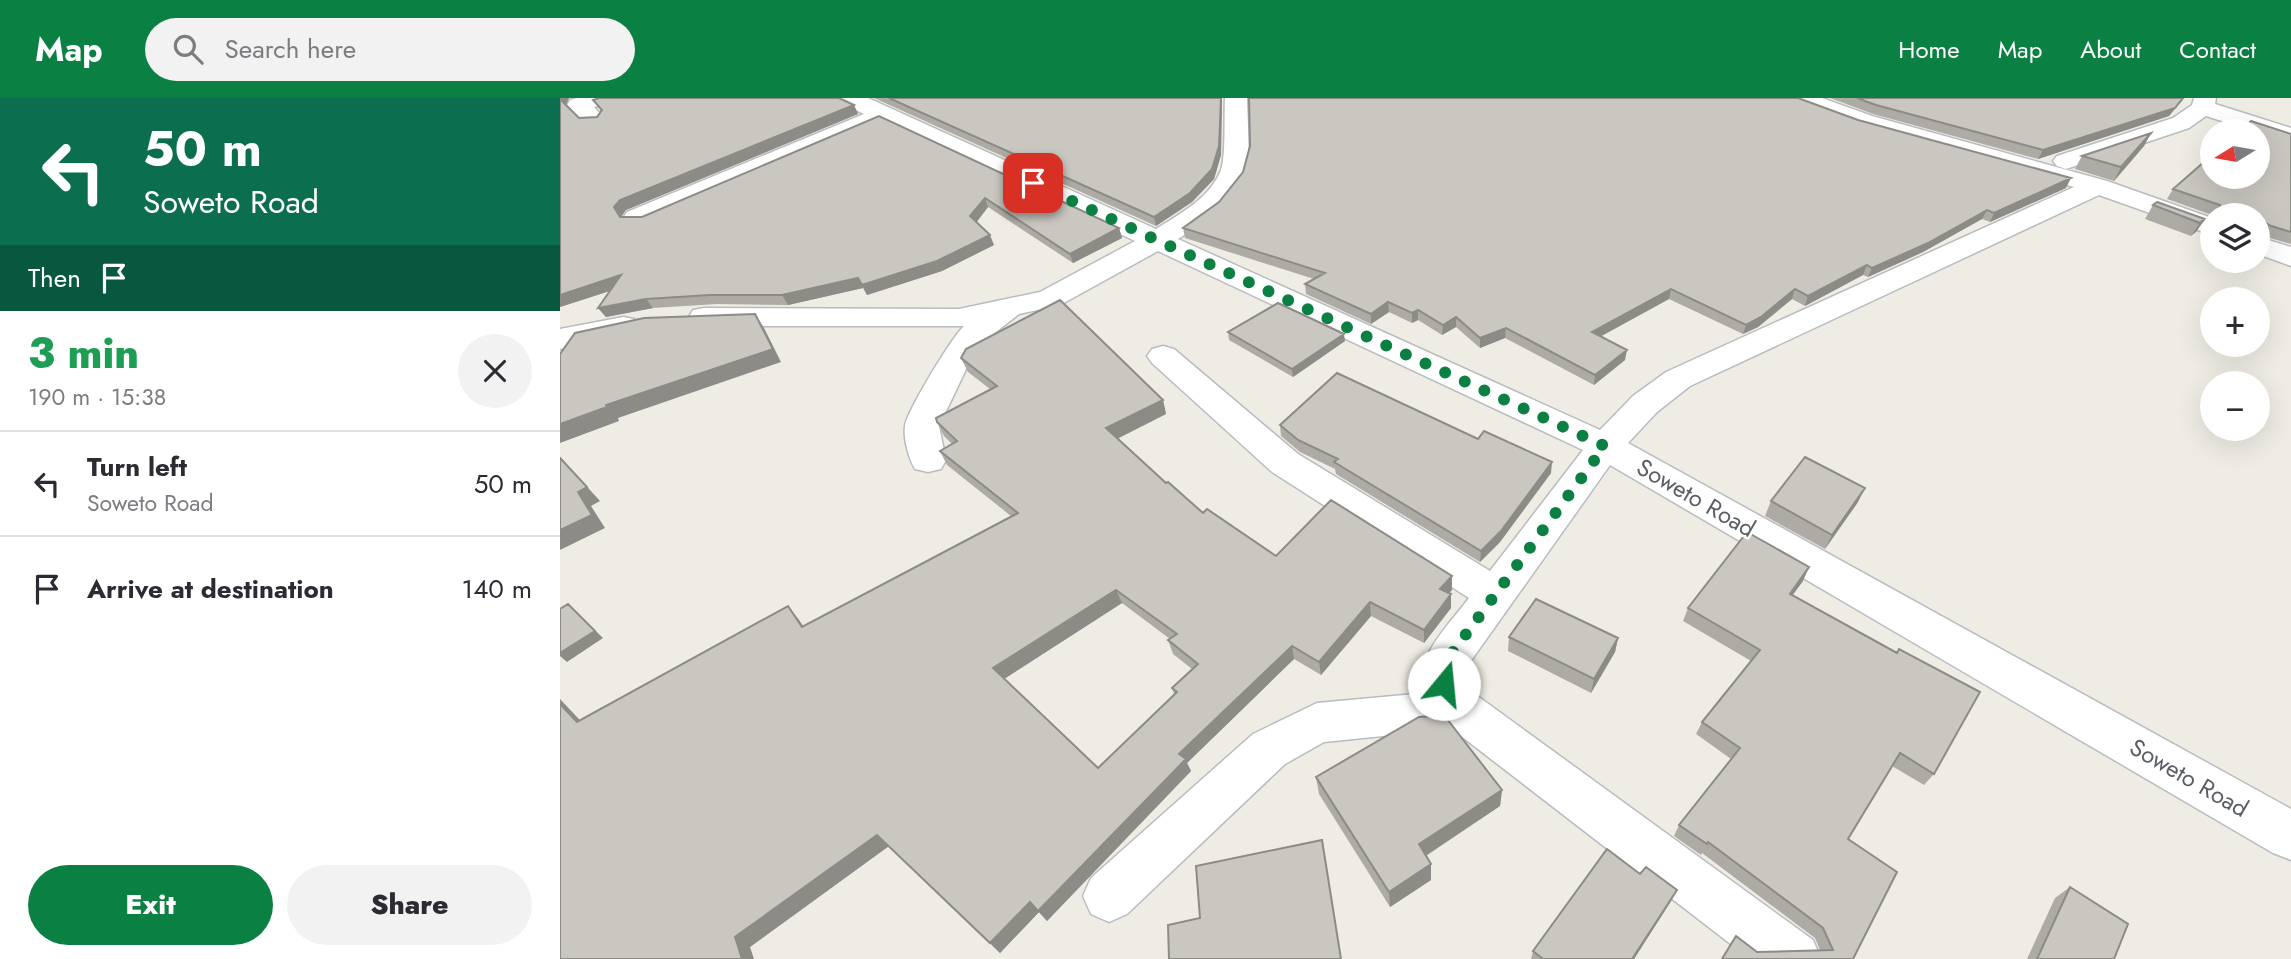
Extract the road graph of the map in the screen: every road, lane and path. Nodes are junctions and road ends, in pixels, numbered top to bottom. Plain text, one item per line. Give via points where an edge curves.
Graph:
1 (849, 98) edge
2 (1236, 98) edge
3 (1801, 98) edge
4 (2204, 103) edge
5 (883, 114) junction
6 (2291, 136) edge
7 (2041, 169) junction
8 (2098, 186) junction
9 (638, 218) edge
10 (2200, 223) edge
11 (1157, 240) junction
12 (2270, 249) edge
13 (2291, 257) edge
14 (1007, 310) junction
15 (560, 338) edge
16 (1163, 356) dead end
17 (1605, 446) junction
18 (928, 460) dead end
19 (1496, 595) junction
20 (1460, 709) junction
21 (2291, 836) edge
22 (1109, 896) dead end
23 (1794, 959) edge

1 - 5 street, Soweto Road
2 - 11 street via 1234,169 1217,197
3 - 7 street via 1864,121
4 - 6 street
4 - 7 street via 2181,123
5 - 9 street
5 - 11 street, Soweto Road
7 - 8 street
8 - 10 street
8 - 17 street via 1678,379 1645,404
11 - 14 street via 1049,299
11 - 17 street, Soweto Road
12 - 13 street
14 - 15 street via 959,318 666,319
14 - 18 street via 972,335 953,363 922,426
16 - 19 street via 1285,463
17 - 19 street
17 - 21 street, Soweto Road
19 - 20 street via 1447,660 1444,684
20 - 22 street via 1317,723 1269,749
20 - 23 street

